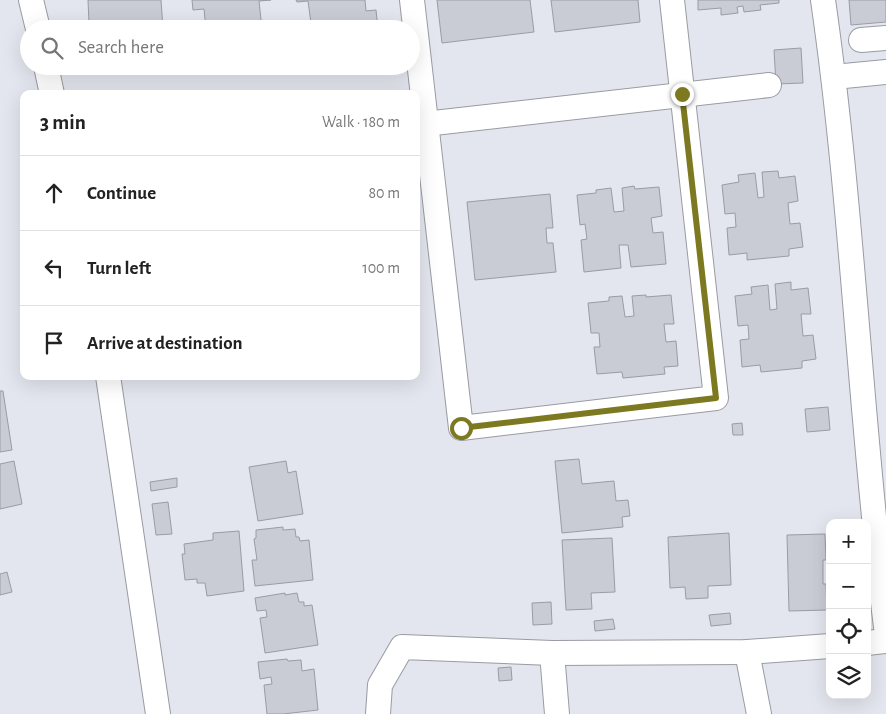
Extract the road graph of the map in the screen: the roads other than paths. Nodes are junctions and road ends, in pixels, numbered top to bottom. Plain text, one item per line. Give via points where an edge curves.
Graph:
1 (31, 0) edge
2 (412, 0) edge
3 (672, 0) edge
4 (822, 0) edge
5 (36, 20) edge
6 (413, 20) edge
7 (886, 38) edge
8 (861, 40) dead end
9 (886, 72) edge
10 (48, 75) edge
11 (417, 75) edge
12 (834, 77) junction
13 (769, 85) dead end
14 (51, 90) edge
15 (418, 90) edge
16 (682, 94) junction
17 (420, 111) edge
18 (421, 125) edge
19 (109, 380) edge
20 (879, 513) edge
21 (886, 627) edge
22 (886, 642) edge
23 (871, 643) edge
24 (826, 646) edge
25 (747, 652) junction
26 (552, 653) junction
27 (158, 714) edge
28 (378, 714) edge
29 (557, 714) edge
30 (759, 714) edge

1 - 5 street
2 - 6 street
3 - 16 street
4 - 12 street
7 - 8 street
9 - 12 street
10 - 14 street
11 - 15 street
12 - 20 street
13 - 16 street
16 - 18 street
16 - 18 street via 716,398 706,400 461,428
17 - 18 street
19 - 27 street
20 - 21 street
22 - 23 street
24 - 25 street
25 - 26 street
25 - 30 street
26 - 28 street via 402,647 380,685
26 - 29 street

